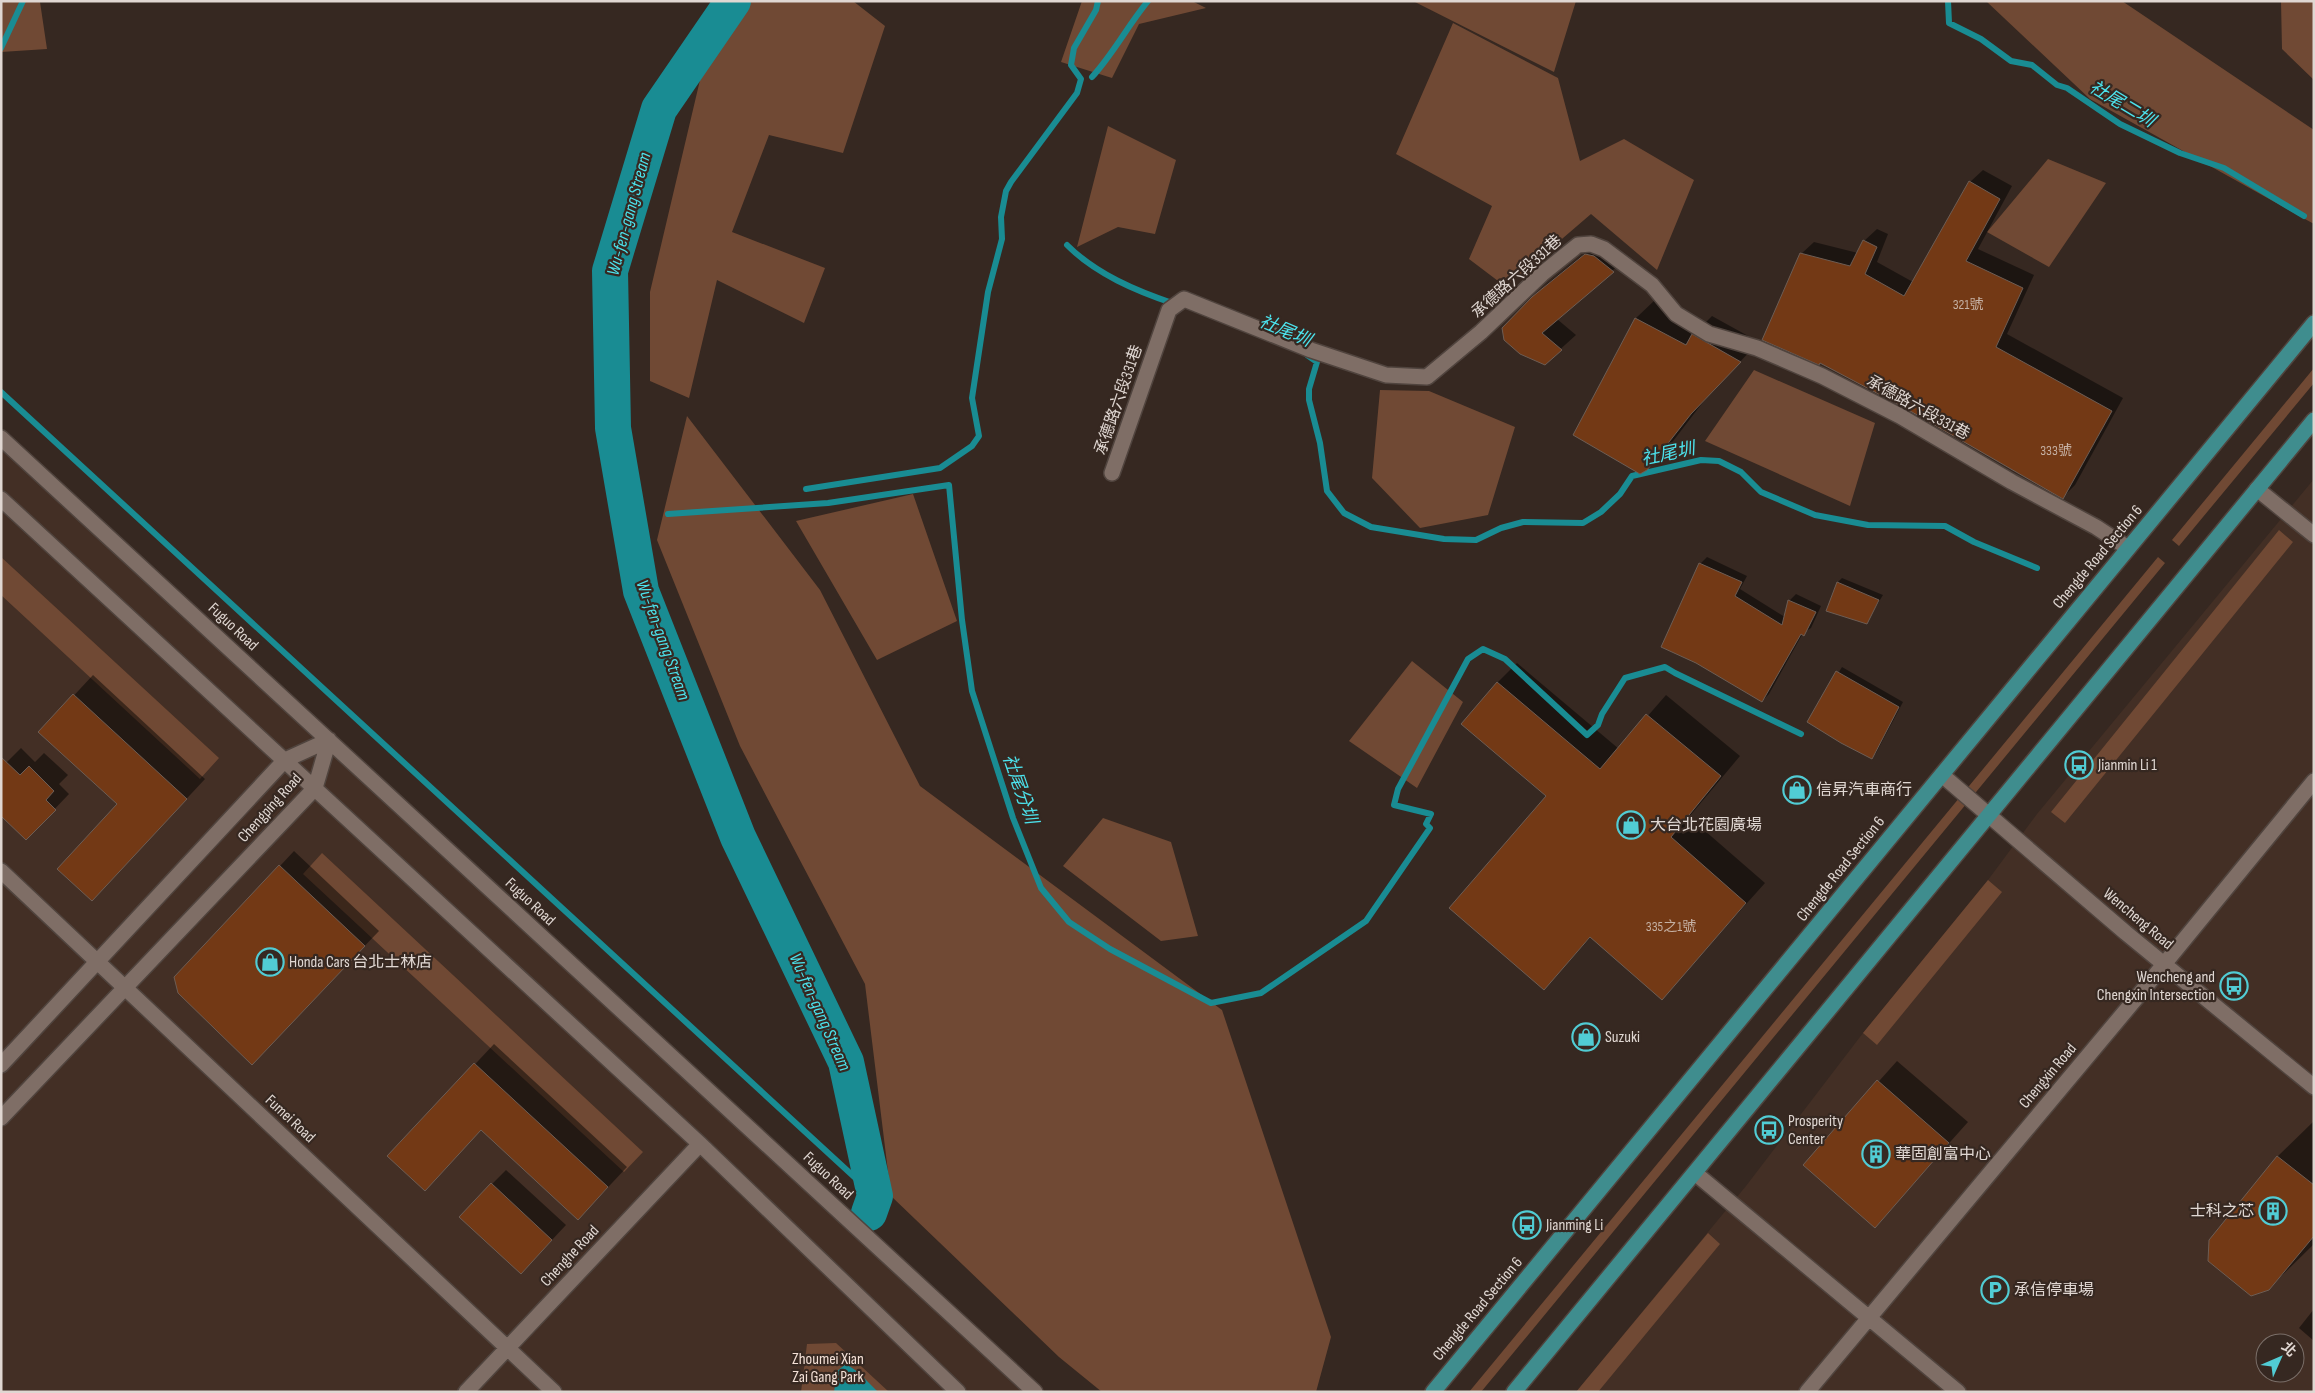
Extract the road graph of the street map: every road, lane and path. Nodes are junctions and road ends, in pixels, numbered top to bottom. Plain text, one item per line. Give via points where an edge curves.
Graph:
1 (2314, 322) edge
2 (2314, 420) edge
3 (1, 438) edge
4 (1112, 473) dead end
5 (2257, 489) junction
6 (1, 499) edge
7 (2314, 535) edge
8 (2128, 548) junction
9 (329, 740) junction
10 (285, 760) junction
11 (1942, 775) junction
12 (2314, 781) edge
13 (315, 788) junction
14 (1987, 815) junction
15 (1, 871) edge
16 (98, 963) junction
17 (2164, 964) junction
18 (125, 988) junction
19 (1, 1065) edge
20 (2314, 1087) edge
21 (1, 1118) edge
22 (700, 1144) junction
23 (1695, 1172) junction
24 (1869, 1317) junction
25 (507, 1348) junction
26 (466, 1392) edge
27 (554, 1392) edge
28 (958, 1392) edge
29 (1035, 1392) edge
30 (1433, 1392) edge
31 (1514, 1392) edge
32 (1806, 1392) edge
33 (1958, 1392) edge

1 - 8 main road, Chengde Road Section 6
2 - 5 main road
3 - 9 street, Fuguo Road
4 - 8 street, 承德路六段331巷 via 1170,310 1184,299 1311,350 1386,375 1427,377 1481,332 1542,274 1578,245 1591,244 1604,249 1652,285 1676,314 1709,334 1757,348 1822,376 1900,416
5 - 7 street
5 - 14 main road
6 - 10 street
8 - 11 main road, Chengde Road Section 6
9 - 10 street, Chengping Road
9 - 13 street, Chengping Road
9 - 29 street, Fuguo Road
10 - 13 street
10 - 16 street, Chengping Road
11 - 14 street, Wencheng Road
11 - 30 main road, Chengde Road Section 6
12 - 17 street, Chengxin Road
13 - 18 street, Chengping Road
13 - 22 street
14 - 17 street, Wencheng Road
14 - 23 main road
15 - 16 street, Fumei Road
16 - 18 street, Fumei Road
16 - 19 street, Chengping Road
17 - 20 street, Wencheng Road
17 - 24 street, Chengxin Road
18 - 21 street, Chengping Road
18 - 25 street, Fumei Road
22 - 25 street, Chenghe Road
22 - 28 street
23 - 24 street
23 - 31 main road
24 - 32 street, Chengxin Road
24 - 33 street
25 - 26 street, Chenghe Road
25 - 27 street, Fumei Road

